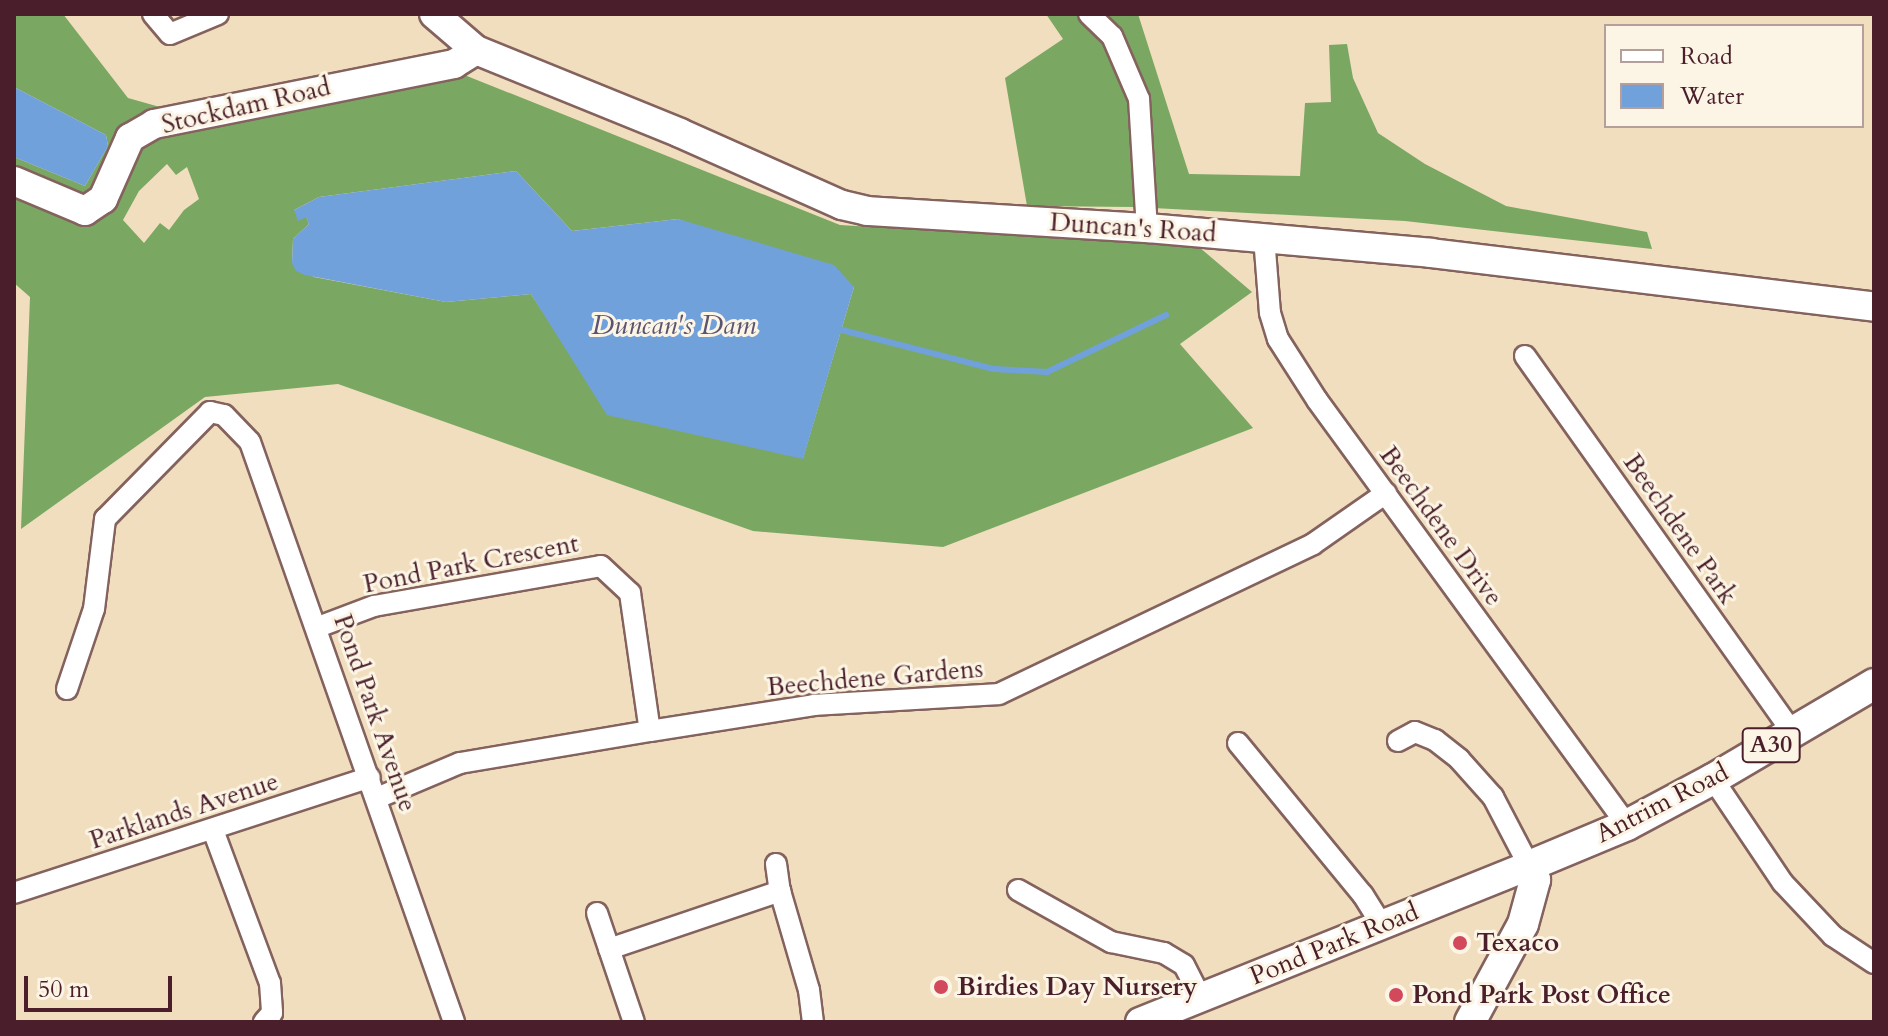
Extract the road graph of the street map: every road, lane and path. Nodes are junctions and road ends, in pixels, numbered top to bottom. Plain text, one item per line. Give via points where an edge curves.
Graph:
1 (153, 14) edge
2 (218, 14) edge
3 (434, 14) edge
4 (1089, 14) edge
5 (476, 50) junction
6 (14, 181) edge
7 (1147, 228) junction
8 (1264, 237) junction
9 (1874, 307) edge
10 (1525, 356) dead end
11 (1386, 493) junction
12 (318, 627) junction
13 (1874, 684) edge
14 (67, 689) dead end
15 (650, 731) junction
16 (1792, 732) junction
17 (1398, 741) dead end
18 (1238, 743) dead end
19 (370, 777) junction
20 (1713, 779) junction
21 (377, 798) junction
22 (1627, 825) junction
23 (213, 830) junction
24 (776, 864) dead end
25 (1529, 866) junction
26 (1018, 890) dead end
27 (780, 891) junction
28 (14, 893) edge
29 (597, 913) dead end
30 (1382, 925) junction
31 (609, 949) junction
32 (1874, 963) edge
33 (1201, 998) junction
34 (264, 1022) edge
35 (454, 1022) edge
36 (634, 1022) edge
37 (813, 1022) edge
38 (1140, 1022) edge
39 (1470, 1022) edge

1 - 2 street via 170,34
3 - 5 street, Duncan's Road
4 - 7 street via 1112,36 1139,99
5 - 6 street, Stockdam Road via 454,64 154,124 130,138 103,199 85,211
5 - 7 street, Duncan's Road via 842,205 901,214
7 - 8 street, Duncan's Road
8 - 9 street, Duncan's Road
8 - 11 street, Beechdene Drive via 1270,313 1278,339
10 - 16 street, Beechdene Park
11 - 15 street, Beechdene Gardens via 1313,544 999,694 814,705
11 - 22 street, Beechdene Drive
12 - 14 street, Pond Park Avenue via 250,442 224,415 210,412 105,519 94,609
12 - 15 street, Pond Park Crescent via 374,606 601,566 630,593
12 - 19 street, Pond Park Avenue
13 - 16 main road, Antrim Road / A30
15 - 21 street, Beechdene Gardens via 460,763
16 - 20 main road, Antrim Road / A30
17 - 25 street via 1415,732 1459,759 1493,797
18 - 30 street
19 - 21 street, Pond Park Avenue
19 - 23 street, Parklands Avenue
20 - 22 main road, Antrim Road / A30
20 - 32 street via 1783,883 1833,936
21 - 35 street, Pond Park Avenue
22 - 25 main road, Antrim Road / A30
23 - 28 street, Parklands Avenue
23 - 34 street via 270,983 272,1013
24 - 27 street
25 - 30 street, Pond Park Road
25 - 39 main road via 1535,880 1523,924
26 - 33 street via 1111,942 1164,953 1184,965
27 - 31 street
27 - 37 street
29 - 31 street
30 - 33 street, Pond Park Road
31 - 36 street
33 - 38 street, Pond Park Road

